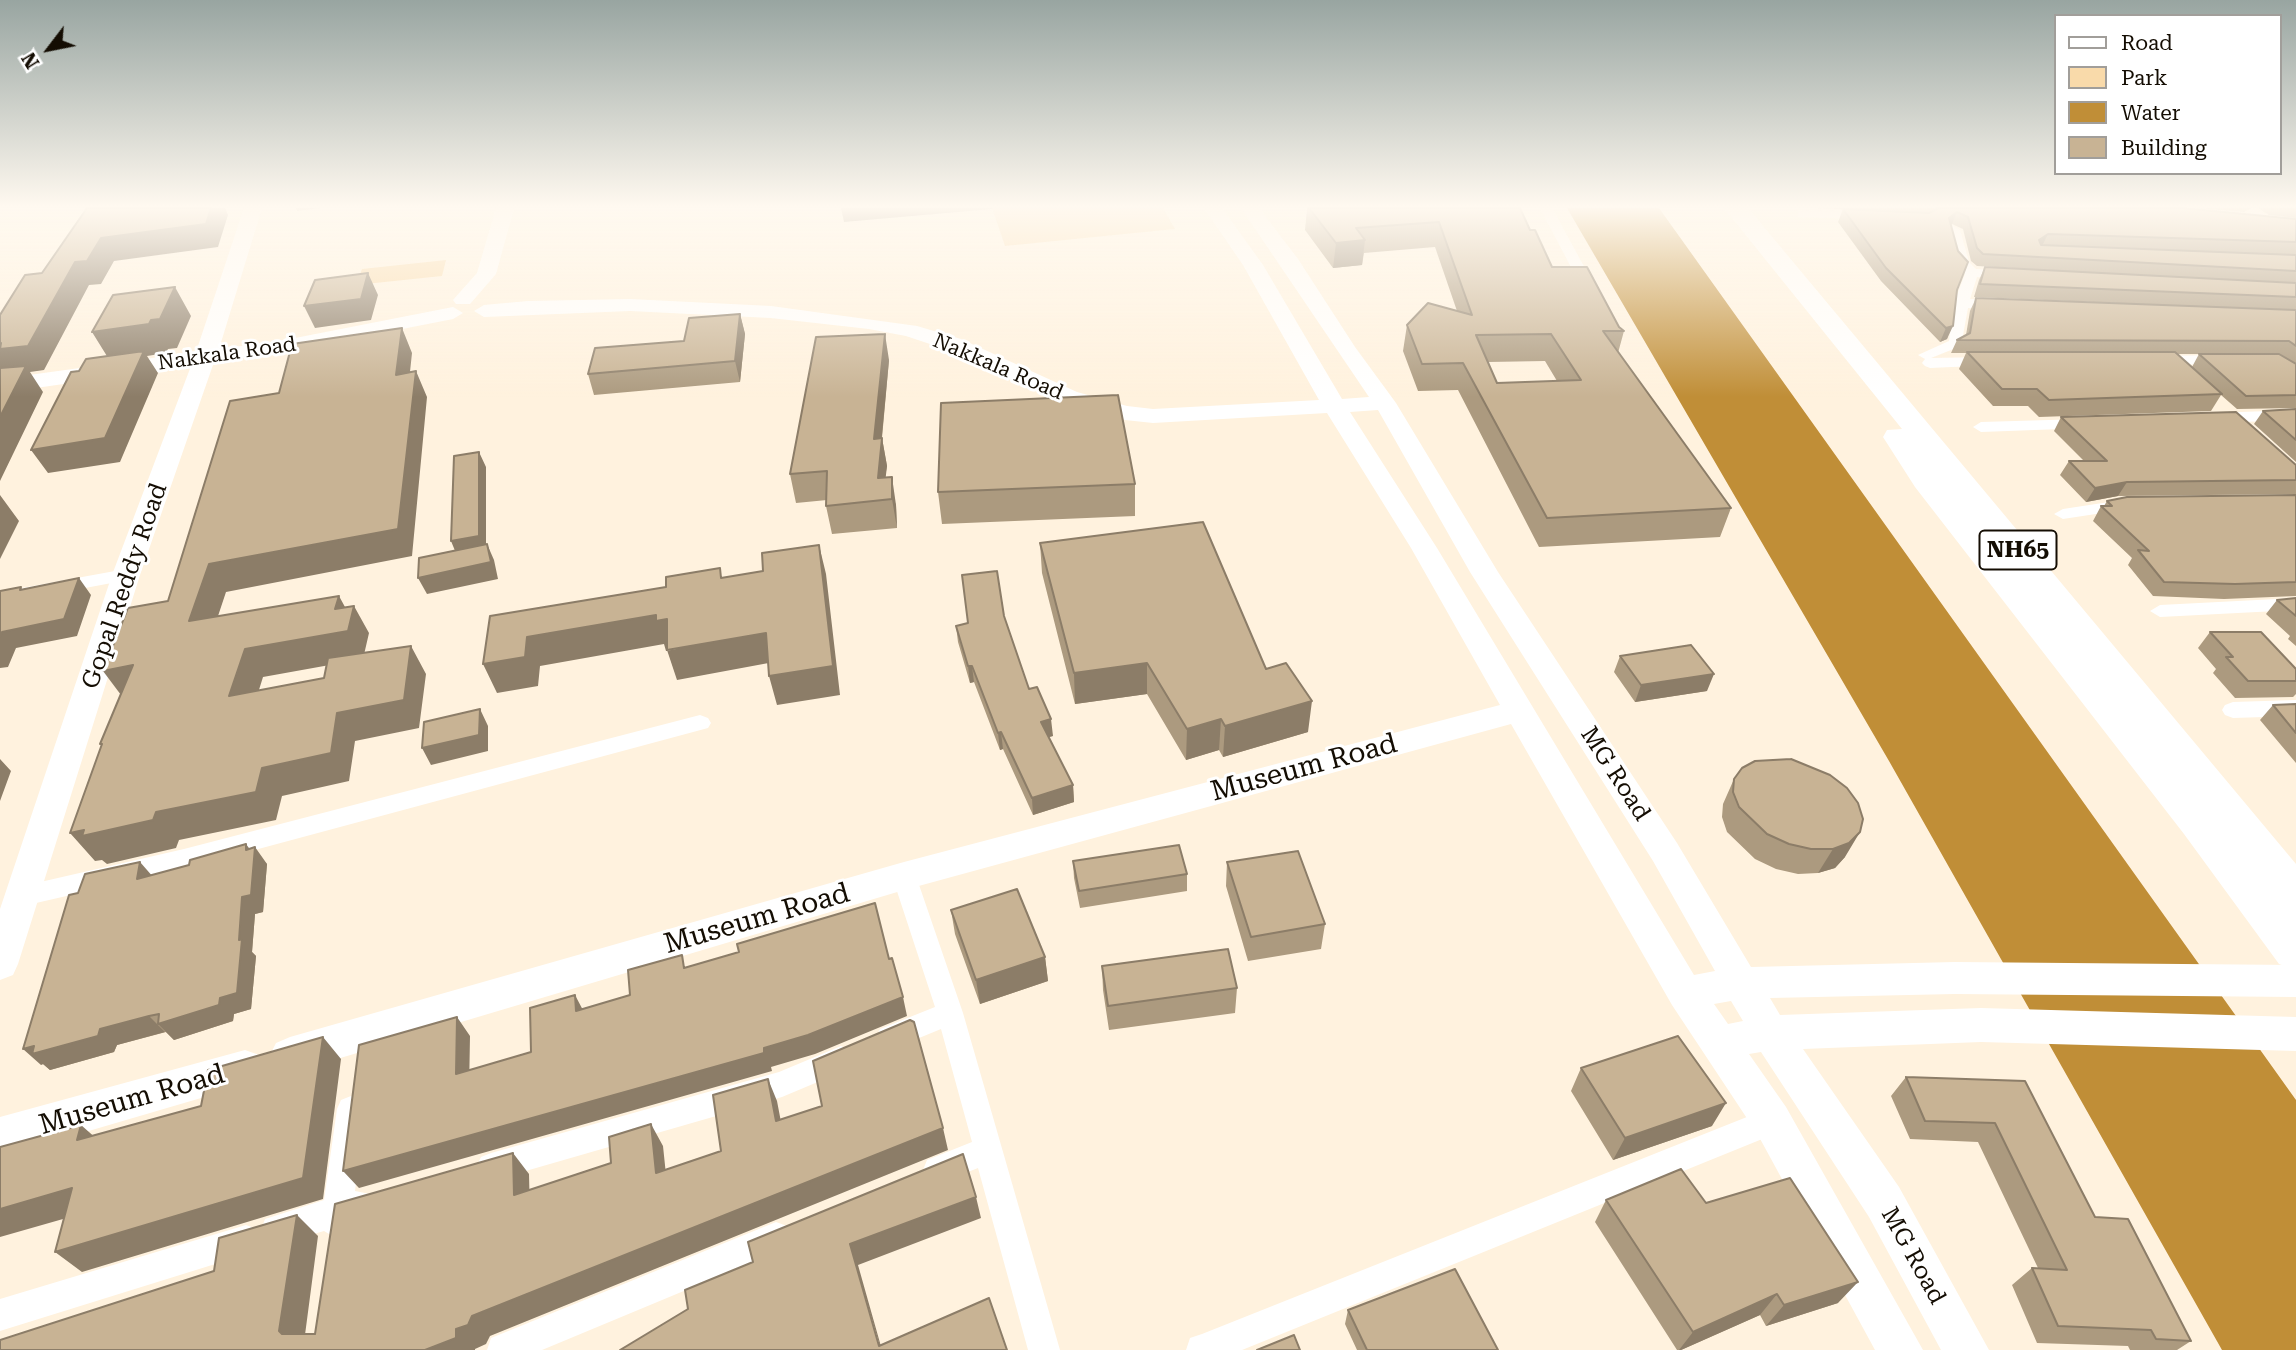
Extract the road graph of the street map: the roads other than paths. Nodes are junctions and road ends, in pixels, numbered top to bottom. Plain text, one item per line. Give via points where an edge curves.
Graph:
1 (233, 271) edge
2 (487, 271) edge
3 (506, 271) edge
4 (1256, 271) edge
5 (1294, 271) edge
6 (1579, 271) edge
7 (1788, 271) edge
8 (1814, 271) edge
9 (1972, 272) joint
10 (2026, 275) edge
11 (1961, 303) junction
12 (488, 304) junction
13 (1597, 304) edge
14 (2017, 305) edge
15 (458, 307) junction
16 (1858, 356) junction
17 (205, 358) junction
18 (2235, 360) edge
19 (2143, 361) edge
20 (2170, 361) junction
21 (2010, 362) edge
22 (2188, 377) edge
23 (0, 386) edge
24 (1380, 396) junction
25 (1331, 400) junction
26 (2214, 401) edge
27 (2296, 415) edge
28 (2232, 417) junction
29 (2193, 419) edge
30 (2102, 423) edge
31 (1980, 427) dead end
32 (2250, 434) edge
33 (2145, 504) edge
34 (2063, 514) dead end
35 (126, 575) junction
36 (0, 598) edge
37 (2296, 604) edge
38 (2160, 611) dead end
39 (2296, 709) edge
40 (2233, 710) dead end
41 (1518, 711) junction
42 (700, 723) dead end
43 (2296, 854) edge
44 (904, 876) junction
45 (23, 896) junction
46 (2296, 896) edge
47 (6, 924) edge
48 (2296, 950) edge
49 (0, 964) edge
50 (2285, 980) edge
51 (1740, 983) junction
52 (1685, 993) junction
53 (950, 1013) junction
54 (1770, 1033) junction
55 (2296, 1034) edge
56 (1719, 1043) junction
57 (358, 1058) junction
58 (1772, 1121) junction
59 (0, 1138) edge
60 (988, 1150) junction
61 (468, 1174) edge
62 (911, 1181) edge
63 (390, 1197) edge
64 (337, 1212) junction
65 (809, 1223) edge
66 (332, 1253) edge
67 (0, 1315) edge
68 (503, 1350) edge
69 (1044, 1350) edge
70 (1202, 1350) edge
71 (1900, 1350) edge
72 (1966, 1350) edge

1 - 17 street, Gopal Reddy Road
2 - 15 street
3 - 12 street
4 - 25 street, MG Road
5 - 24 street, MG Road
6 - 13 street
7 - 16 highway, NH65
8 - 43 highway, NH65 via 2015,506
9 - 10 street
9 - 11 street
11 - 14 street
11 - 21 street via 1956,343 1928,359
12 - 15 street, Nakkala Road
12 - 25 street, Nakkala Road via 805,310 909,330 974,353 1050,391 1125,413 1182,415
15 - 17 street, Nakkala Road via 350,335
16 - 46 highway, NH65
16 - 48 highway via 1896,434 1926,480
17 - 23 street, Nakkala Road
17 - 35 street, Gopal Reddy Road
18 - 20 street
19 - 20 street
20 - 22 street
24 - 25 street, Nakkala Road
24 - 51 street, MG Road via 1483,572 1665,852
25 - 41 street, MG Road
26 - 28 street
27 - 28 street
28 - 29 street
28 - 32 street
30 - 31 street
33 - 34 street
35 - 36 street
35 - 45 street, Gopal Reddy Road
37 - 38 street
39 - 40 street
41 - 44 street, Museum Road
41 - 52 street, MG Road
42 - 45 street via 184,859
44 - 53 street
44 - 57 street, Museum Road
45 - 47 street, Gopal Reddy Road
47 - 49 street, Gopal Reddy Road
50 - 51 street via 1955,978
51 - 52 street
51 - 54 street, MG Road
52 - 56 street, MG Road
53 - 60 street
53 - 61 street via 782,1084
54 - 55 street via 1981,1026
54 - 56 street
54 - 72 street, MG Road via 1884,1202
56 - 58 street, MG Road
57 - 59 street, Museum Road
57 - 64 street
58 - 70 street
58 - 71 street, MG Road
60 - 62 street
60 - 69 street
63 - 64 street
64 - 66 street
64 - 67 street
65 - 68 street

